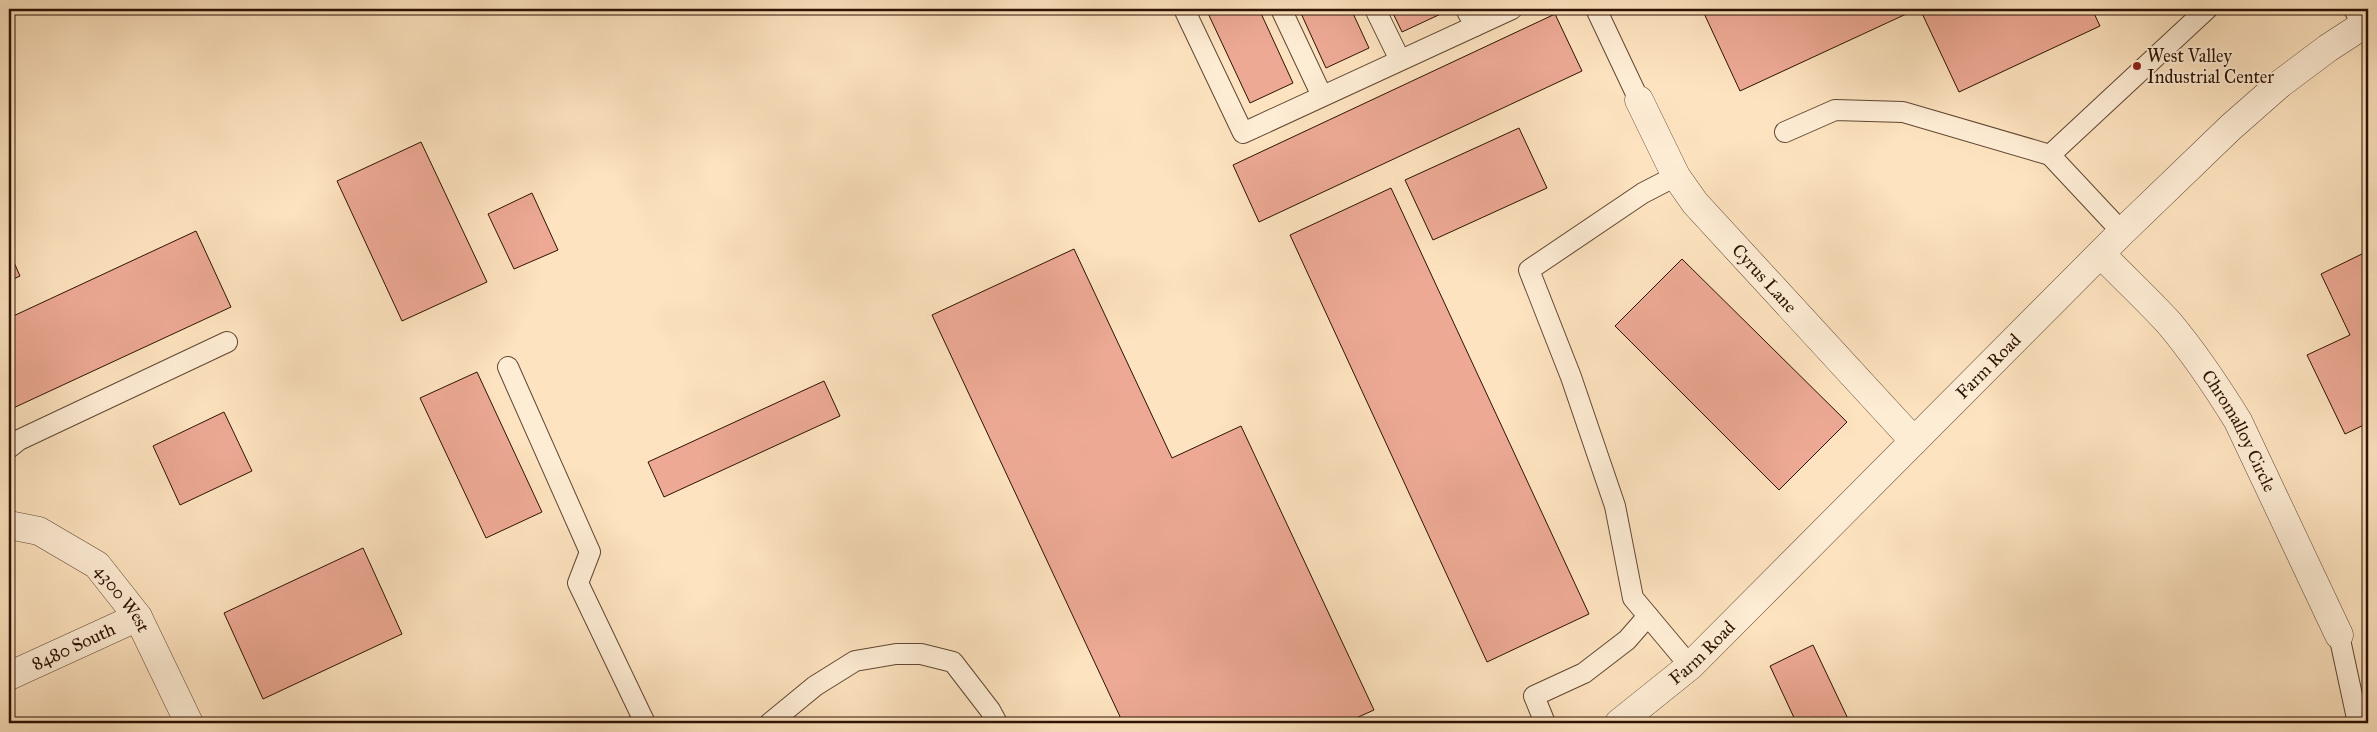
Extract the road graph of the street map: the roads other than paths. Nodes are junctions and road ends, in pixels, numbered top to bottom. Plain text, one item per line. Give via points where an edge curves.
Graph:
1 (1184, 9) edge
2 (1281, 9) edge
3 (1375, 9) edge
4 (1512, 9) edge
5 (1596, 9) edge
6 (2207, 9) edge
7 (1470, 17) edge
8 (2362, 19) edge
9 (1400, 60) junction
10 (1322, 96) junction
11 (1639, 100) joint
12 (1786, 132) dead end
13 (2050, 155) junction
14 (1676, 176) junction
15 (2122, 232) junction
16 (2101, 254) junction
17 (227, 342) dead end
18 (508, 367) dead end
19 (1914, 441) junction
20 (9, 448) edge
21 (9, 524) edge
22 (1648, 616) junction
23 (138, 617) junction
24 (2339, 635) joint
25 (1690, 666) junction
26 (9, 676) edge
27 (188, 723) edge
28 (645, 723) edge
29 (770, 723) edge
30 (998, 723) edge
31 (1545, 723) edge
32 (1619, 723) edge
33 (2358, 723) edge

1 - 10 lane via 1243,133
2 - 10 lane
3 - 9 lane
4 - 7 lane
5 - 11 lane
6 - 13 lane
7 - 9 lane
8 - 15 street, Farm Road via 2231,127
9 - 10 lane
11 - 14 street, Cyrus Lane
12 - 13 lane via 1835,110 1903,112
13 - 15 lane
14 - 19 street, Cyrus Lane via 1695,203
14 - 22 lane via 1643,193 1529,270 1571,377 1615,506 1633,598
15 - 16 street, Farm Road
16 - 19 street, Farm Road
16 - 24 street, Chromalloy Circle via 2168,322 2222,395 2238,421
17 - 20 lane via 19,440
18 - 28 lane via 590,552 578,583
19 - 25 street, Farm Road
21 - 23 street, 4300 West via 39,531 97,565
22 - 25 lane
22 - 31 lane via 1627,640 1584,673 1534,696
23 - 26 street, 8480 South
23 - 27 street, 4300 West
24 - 33 lane
25 - 32 street, Farm Road
29 - 30 lane via 815,686 855,661 896,654 921,654 953,662

